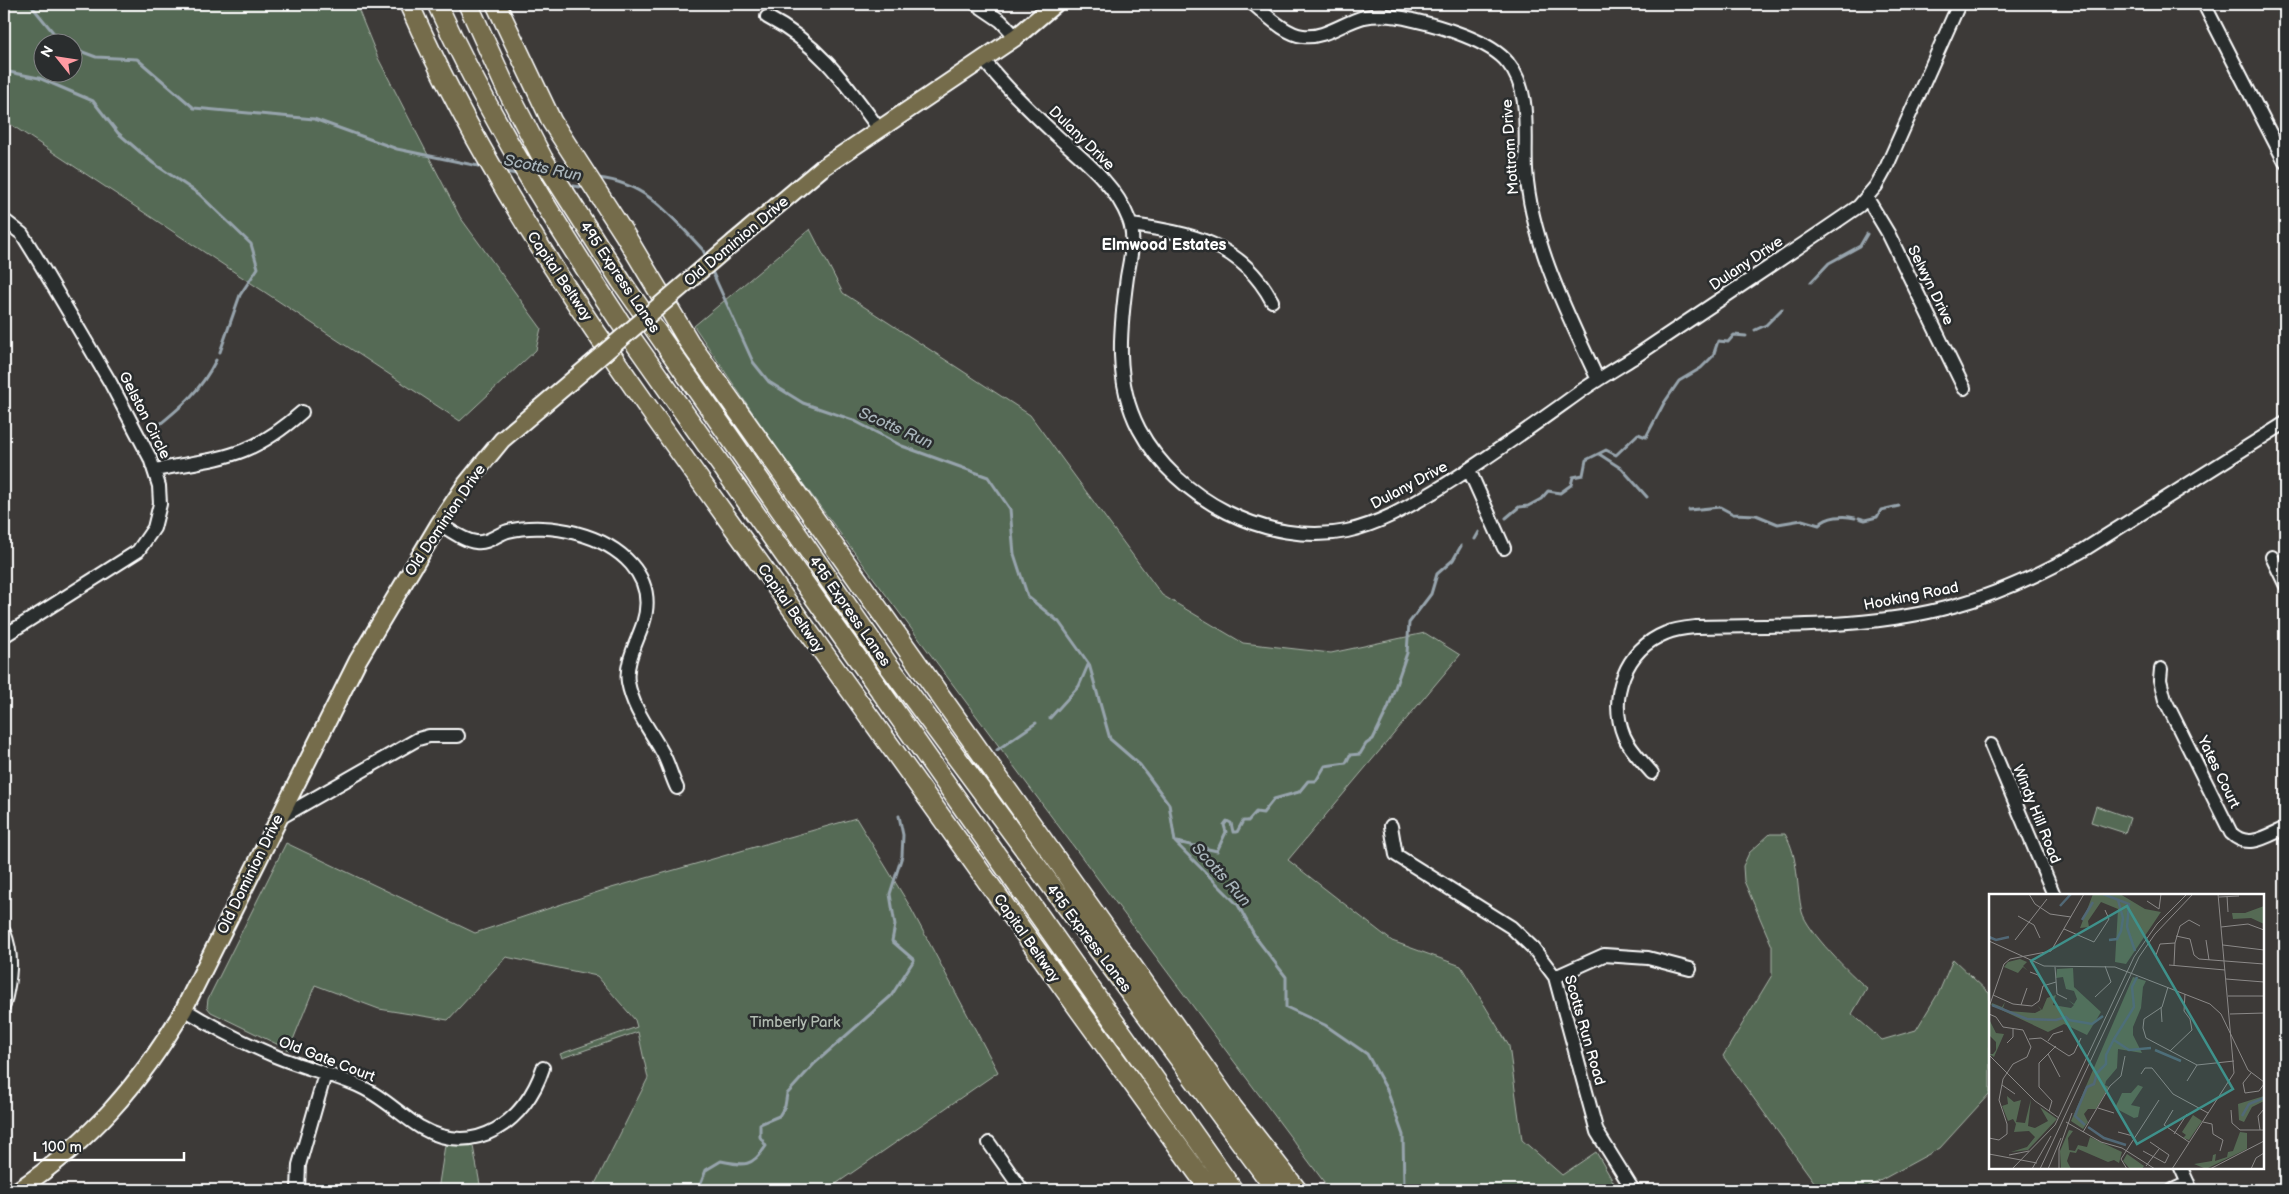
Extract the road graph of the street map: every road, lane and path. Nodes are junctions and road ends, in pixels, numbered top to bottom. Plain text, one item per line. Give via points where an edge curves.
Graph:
1 (409, 4) edge
2 (437, 4) edge
3 (468, 4) edge
4 (496, 4) edge
5 (976, 4) edge
6 (1055, 4) edge
7 (1253, 4) edge
8 (1959, 4) edge
9 (2204, 4) edge
10 (767, 17) dead end
11 (1016, 37) junction
12 (982, 58) junction
13 (879, 129) junction
14 (2285, 162) edge
15 (1867, 198) junction
16 (4, 220) edge
17 (1131, 225) junction
18 (1272, 301) dead end
19 (1598, 380) junction
20 (1964, 388) dead end
21 (302, 412) dead end
22 (2285, 423) edge
23 (155, 470) junction
24 (1469, 470) junction
25 (439, 524) junction
26 (1504, 548) dead end
27 (2272, 557) dead end
28 (2285, 584) edge
29 (4, 636) edge
30 (2161, 669) dead end
31 (458, 736) dead end
32 (1990, 745) dead end
33 (1652, 773) dead end
34 (677, 788) dead end
35 (278, 818) junction
36 (1391, 826) dead end
37 (2285, 828) edge
38 (2054, 894) edge
39 (4, 932) edge
40 (1690, 969) dead end
41 (1554, 978) junction
42 (4, 1005) edge
43 (184, 1010) junction
44 (543, 1068) dead end
45 (325, 1074) junction
46 (989, 1143) dead end
47 (2181, 1169) edge
48 (2190, 1187) edge
49 (18, 1190) edge
50 (298, 1190) edge
51 (1022, 1190) edge
52 (1210, 1190) edge
53 (1233, 1190) edge
54 (1276, 1190) edge
55 (1297, 1190) edge
56 (1633, 1190) edge
57 (2173, 1190) edge

1 - 52 highway, Capital Beltway via 442,75 539,248 700,482
2 - 53 highway, 495 Express Lanes via 464,61 551,218 706,444
3 - 54 highway, 495 Express Lanes via 543,159 584,225 887,664
4 - 55 highway via 552,122 689,342 1232,1108
5 - 11 street via 1001,21
6 - 11 main road, Old Dominion Drive
7 - 19 street, Mottrom Drive via 1284,28 1303,36 1324,34 1379,15 1399,17 1460,35 1484,45 1508,62 1516,74 1523,97 1527,186 1540,238 1557,287
8 - 15 street, Dulany Drive via 1886,168
9 - 14 street
10 - 13 street via 812,46
11 - 12 main road, Old Dominion Drive
12 - 13 main road, Old Dominion Drive
12 - 17 street, Dulany Drive via 1003,86 1097,172
13 - 25 main road, Old Dominion Drive, bridge via 822,168 502,440
15 - 19 street, Dulany Drive via 1822,232
15 - 20 street, Selwyn Drive via 1888,233
16 - 23 street, Gelston Circle via 22,234 36,255 110,382
17 - 18 street via 1176,231 1213,243 1246,266
17 - 24 street, Dulany Drive via 1133,242 1119,346 1130,405 1150,446 1202,499 1232,515 1276,529 1318,534 1342,532 1400,512
19 - 24 street, Dulany Drive
21 - 23 street via 255,447 214,460
22 - 33 street, Hooking Road via 2082,551 1984,597 1928,612 1883,619 1850,623 1696,627 1674,630 1654,639 1643,647 1626,669 1618,703 1625,737
23 - 29 street, Gelston Circle via 159,486 158,515 154,528 138,551
24 - 26 street
25 - 34 street via 471,542 479,543 517,529 566,530 606,544 630,560 643,583 646,606 628,682 641,719 662,750
25 - 35 main road, Old Dominion Drive via 367,642
27 - 28 street
30 - 37 street, Yates Court via 2165,700 2231,833 2250,842
31 - 35 street via 418,739
32 - 38 street, Windy Hill Road
35 - 43 main road, Old Dominion Drive
36 - 41 street, Scotts Run Road via 1396,855 1511,927 1534,949
39 - 42 street via 11,968
40 - 41 street via 1648,958 1604,955
41 - 56 street, Scotts Run Road via 1597,1132
43 - 45 street, Old Gate Court via 255,1047
43 - 49 main road, Old Dominion Drive via 151,1063 108,1115 64,1156
44 - 45 street, Old Gate Court via 529,1100 509,1122 487,1134 457,1137 420,1127 371,1092
45 - 50 street via 299,1165
46 - 51 street
47 - 48 street
48 - 57 street

